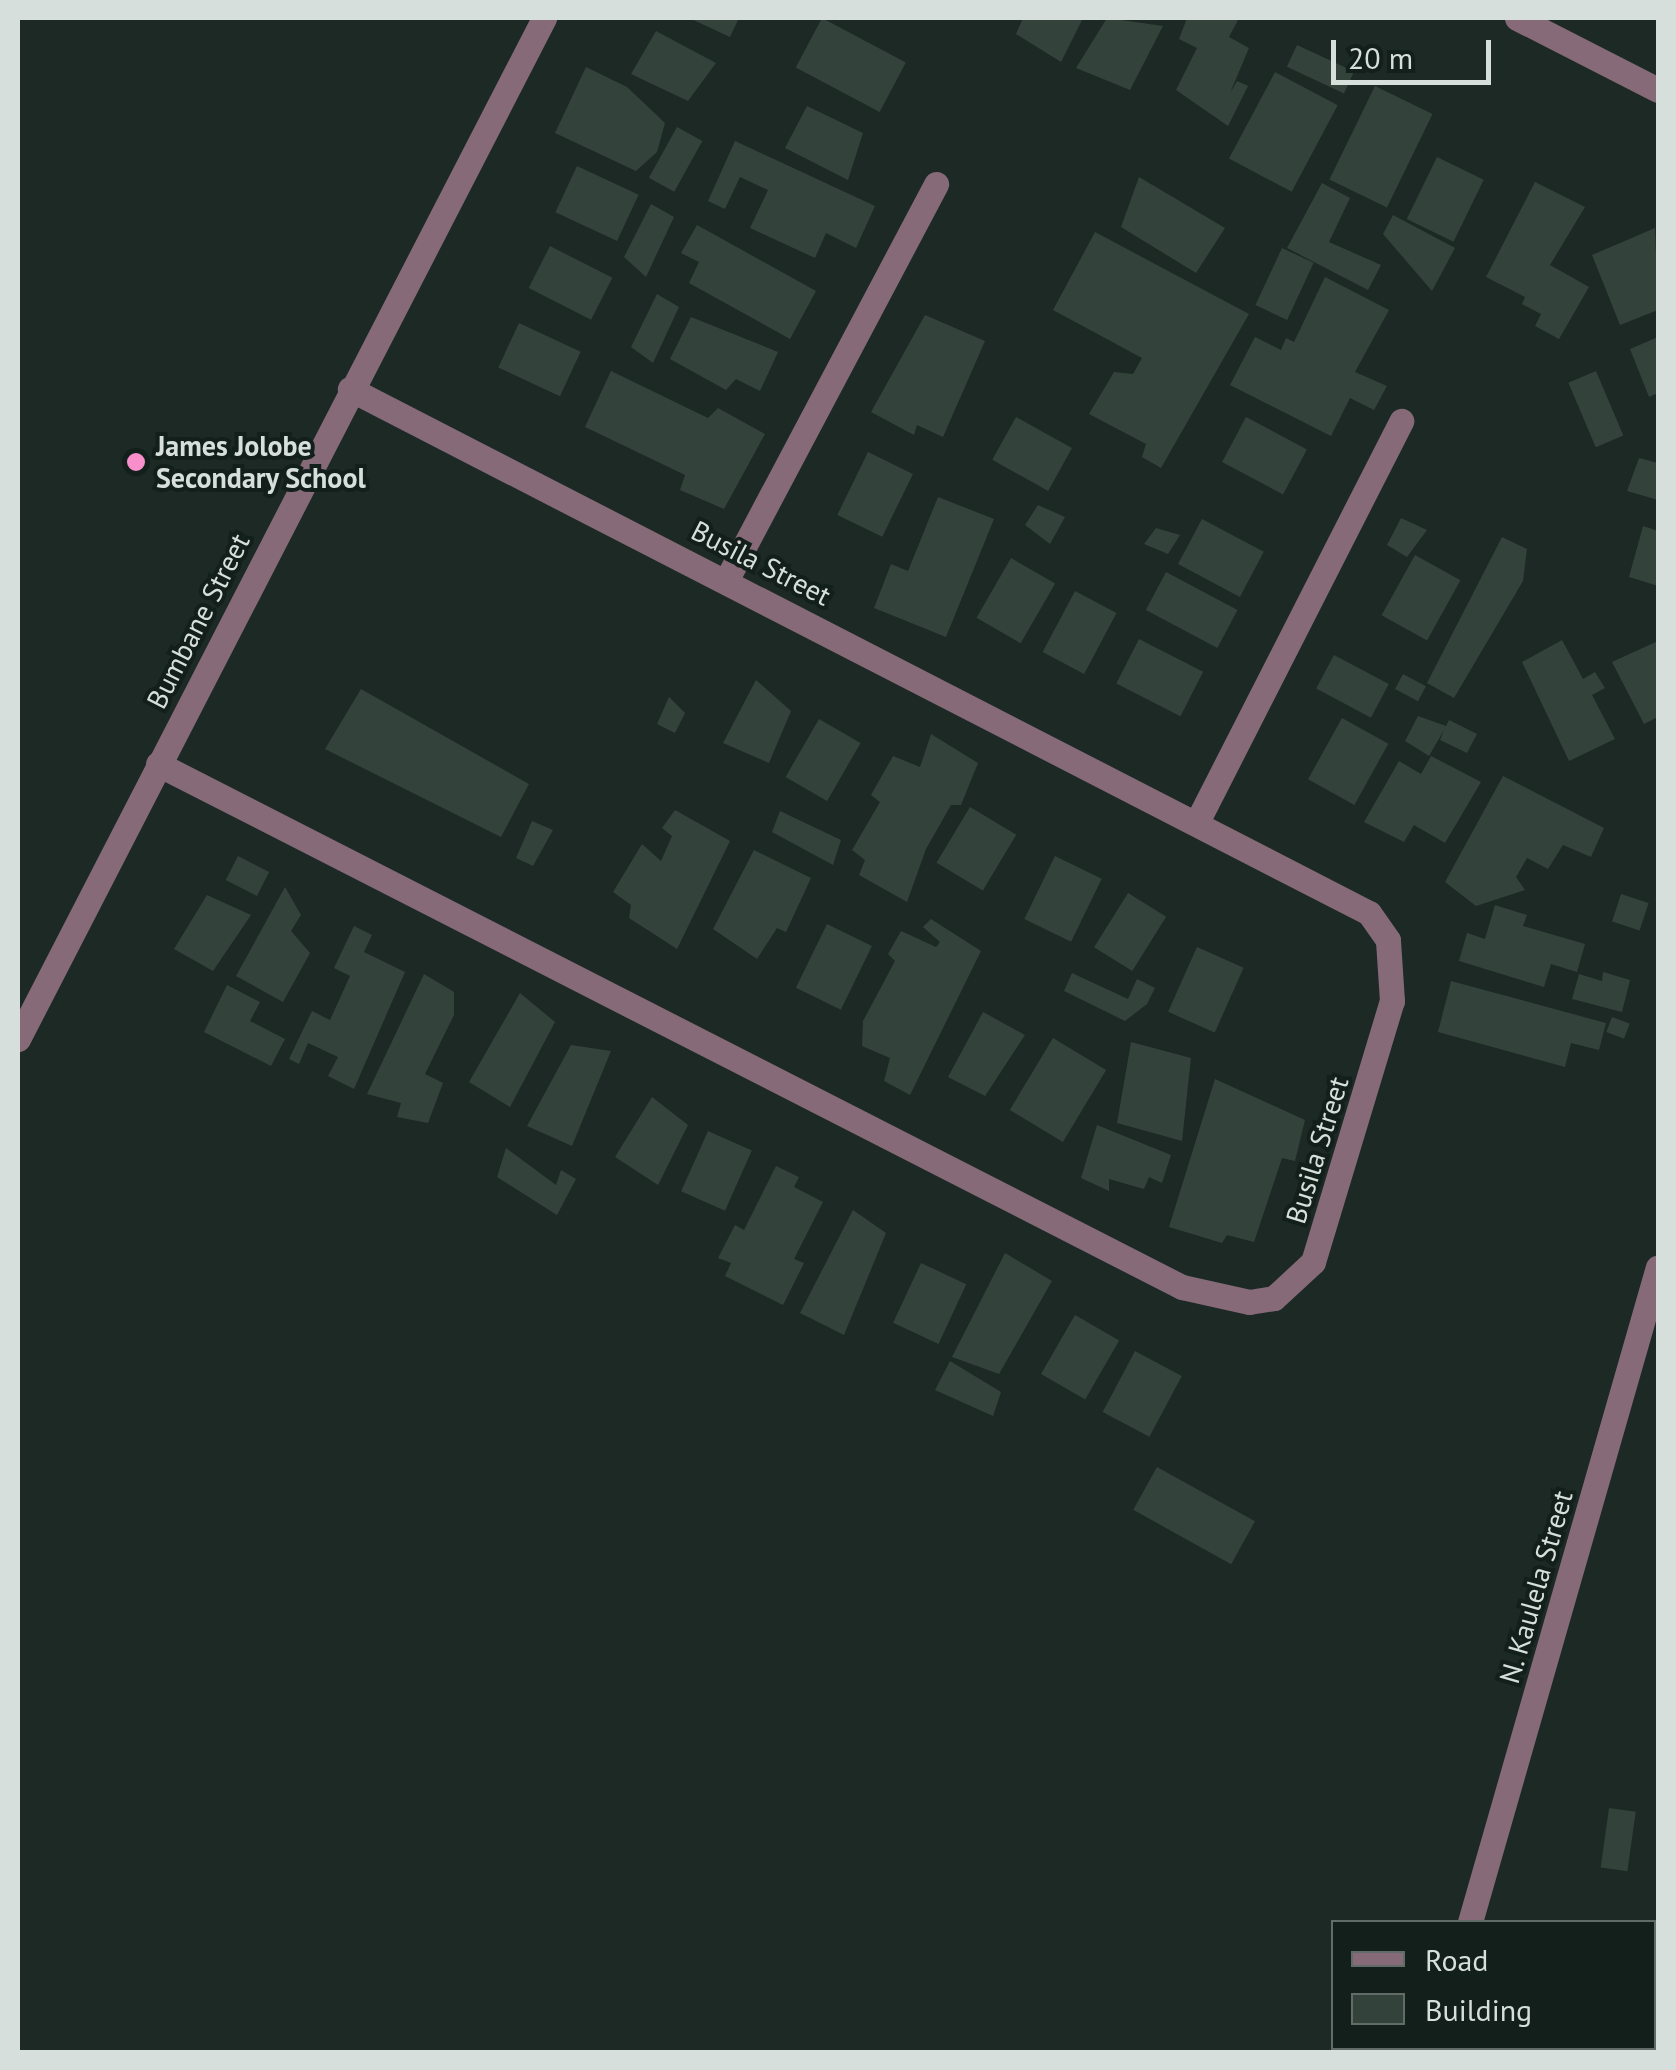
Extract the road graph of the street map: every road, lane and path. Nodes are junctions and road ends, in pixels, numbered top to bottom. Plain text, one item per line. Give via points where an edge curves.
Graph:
1 (544, 18) edge
2 (1517, 18) edge
3 (1658, 90) edge
4 (936, 184) dead end
5 (350, 389) junction
6 (1401, 421) dead end
7 (727, 579) junction
8 (158, 764) junction
9 (1198, 820) junction
10 (18, 1040) edge
11 (1658, 1268) edge
12 (1471, 1920) edge

1 - 5 street, Bumbane Street
2 - 3 street
4 - 7 street
5 - 7 street, Busila Street
5 - 8 street, Bumbane Street
6 - 9 street
7 - 9 street, Busila Street
8 - 9 street, Busila Street via 1182,1286 1249,1302 1274,1298 1313,1262 1392,1000 1394,968 1388,940 1369,912
8 - 10 street, Bumbane Street
11 - 12 street, N. Kaulela Street

